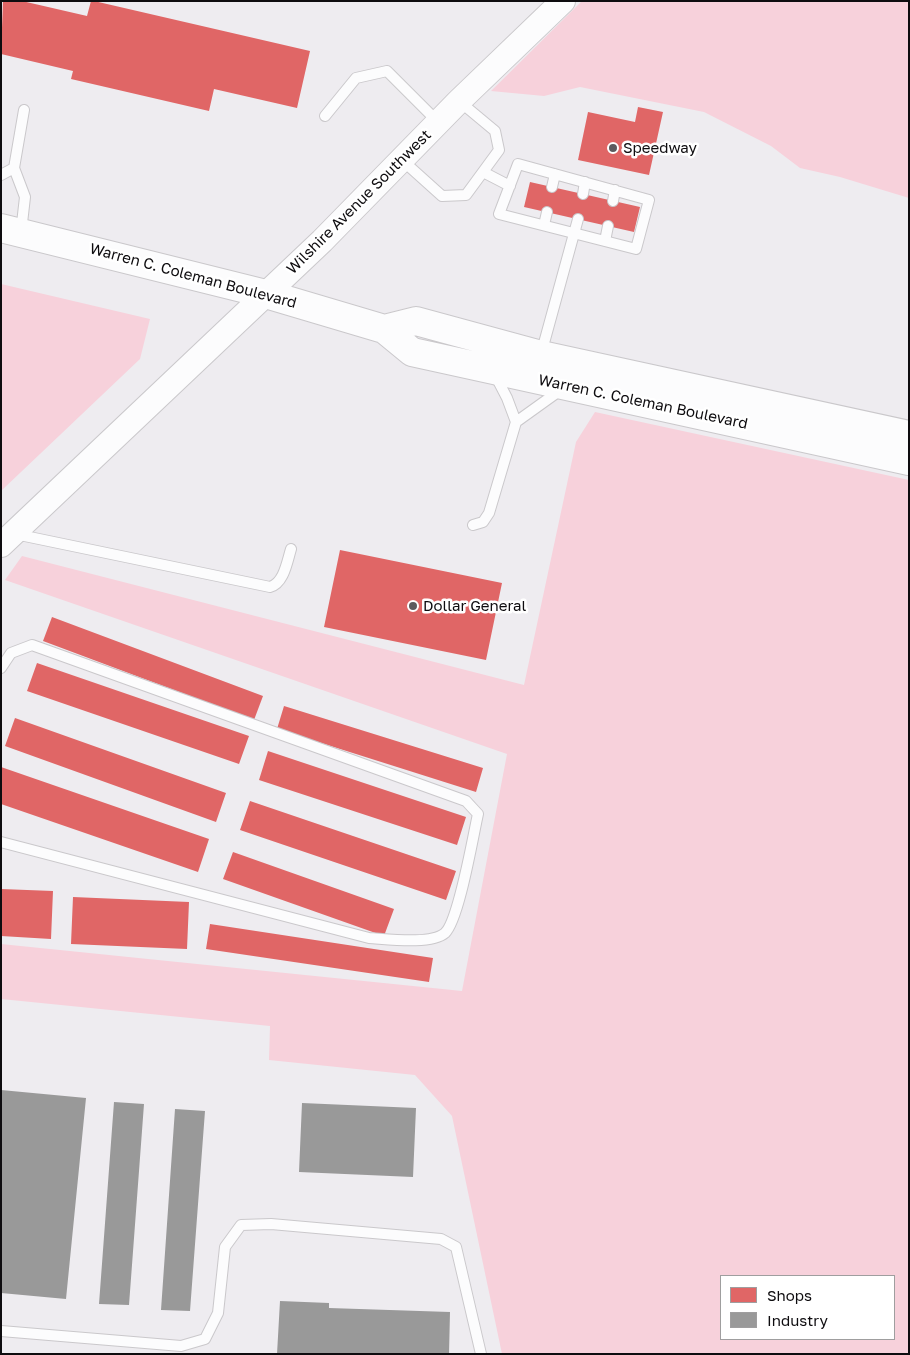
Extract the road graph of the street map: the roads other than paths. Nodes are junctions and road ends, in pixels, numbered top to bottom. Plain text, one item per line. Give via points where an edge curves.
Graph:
1 (563, 1) edge
2 (459, 102) junction
3 (24, 110) dead end
4 (325, 116) dead end
5 (439, 123) junction
6 (402, 160) junction
7 (14, 168) junction
8 (483, 172) junction
9 (555, 174) junction
10 (1, 175) edge
11 (585, 182) junction
12 (510, 186) junction
13 (552, 187) dead end
14 (615, 190) junction
15 (583, 194) dead end
16 (613, 201) dead end
17 (547, 212) dead end
18 (578, 219) dead end
19 (544, 226) junction
20 (608, 226) dead end
21 (11, 230) edge
22 (575, 233) junction
23 (605, 241) junction
24 (266, 294) junction
25 (384, 329) junction
26 (541, 355) junction
27 (491, 368) junction
28 (567, 386) junction
29 (516, 422) junction
30 (909, 435) edge
31 (909, 461) edge
32 (472, 525) dead end
33 (7, 539) edge
34 (291, 549) dead end
35 (1, 668) edge
36 (1, 842) edge
37 (1, 1332) edge
38 (481, 1354) edge

1 - 2 street, Wilshire Avenue Southwest
2 - 5 street, Wilshire Avenue Southwest
2 - 8 lane via 495,131 499,150
3 - 7 lane
4 - 5 lane via 356,78 387,71
5 - 6 street, Wilshire Avenue Southwest
6 - 8 lane via 442,196 466,194
6 - 24 street, Wilshire Avenue Southwest
7 - 10 lane
7 - 21 lane via 25,197
8 - 12 lane
9 - 11 lane
9 - 12 lane via 518,164
9 - 13 lane
11 - 14 lane
11 - 15 lane
12 - 19 lane via 499,214
14 - 16 lane
14 - 23 lane via 649,200 636,249
17 - 19 lane
18 - 22 lane
19 - 22 lane
20 - 23 lane
21 - 24 highway, Warren C. Coleman Boulevard
22 - 23 lane
22 - 26 lane
24 - 25 highway, Warren C. Coleman Boulevard
24 - 33 street, Wilshire Avenue Southwest
25 - 26 highway, Warren C. Coleman Boulevard via 416,321
25 - 27 highway, Warren C. Coleman Boulevard via 412,352
26 - 30 highway, Warren C. Coleman Boulevard
27 - 28 highway, Warren C. Coleman Boulevard
27 - 29 lane
28 - 29 lane
28 - 31 highway, Warren C. Coleman Boulevard
29 - 32 lane via 489,513 483,522
33 - 34 lane via 270,587 281,578
35 - 36 lane via 11,653 32,645 466,801 478,814 454,917 445,933 425,940 369,938
37 - 38 lane via 181,1346 205,1339 218,1313 224,1247 241,1225 271,1224 441,1239 456,1247

